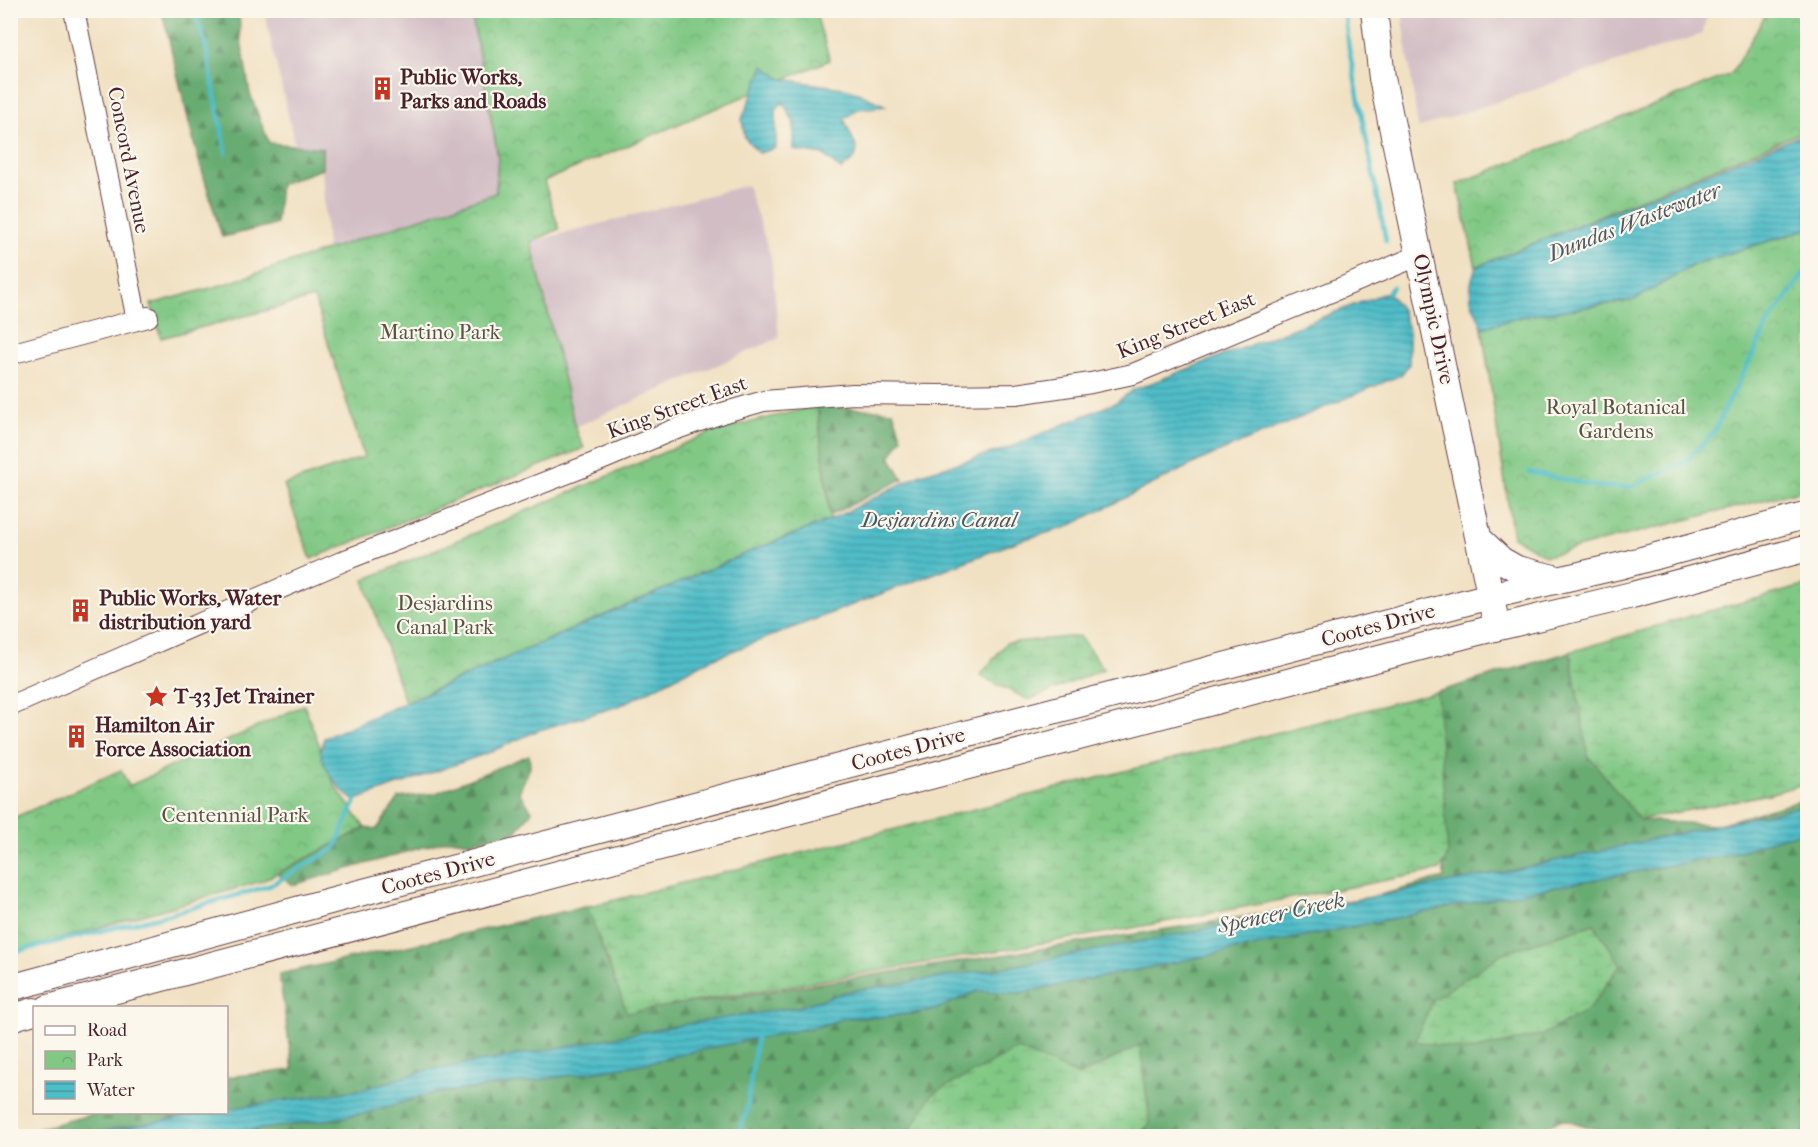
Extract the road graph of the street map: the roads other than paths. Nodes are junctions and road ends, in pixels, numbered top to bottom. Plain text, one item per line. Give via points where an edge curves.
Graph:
1 (74, 10) edge
2 (1374, 10) edge
3 (1420, 255) junction
4 (10, 354) edge
5 (1808, 515) edge
6 (1479, 539) junction
7 (1808, 548) edge
8 (1560, 579) junction
9 (1490, 596) junction
10 (1498, 627) junction
11 (10, 706) edge
12 (10, 988) edge
13 (56, 1006) edge
14 (33, 1011) edge
15 (10, 1018) edge

1 - 4 street, Concord Avenue via 143,318
2 - 3 main road, Olympic Drive via 1382,78
3 - 6 main road, Olympic Drive
3 - 11 street, King Street East via 1133,374 1016,394 853,394 765,401 722,413 348,559
5 - 8 main road, Cootes Drive
6 - 8 main road via 1517,569
6 - 9 main road, Olympic Drive
7 - 10 main road, Cootes Drive
8 - 9 main road, Cootes Drive
9 - 10 main road, Olympic Drive
9 - 12 main road, Cootes Drive
10 - 13 main road, Cootes Drive
14 - 15 main road

